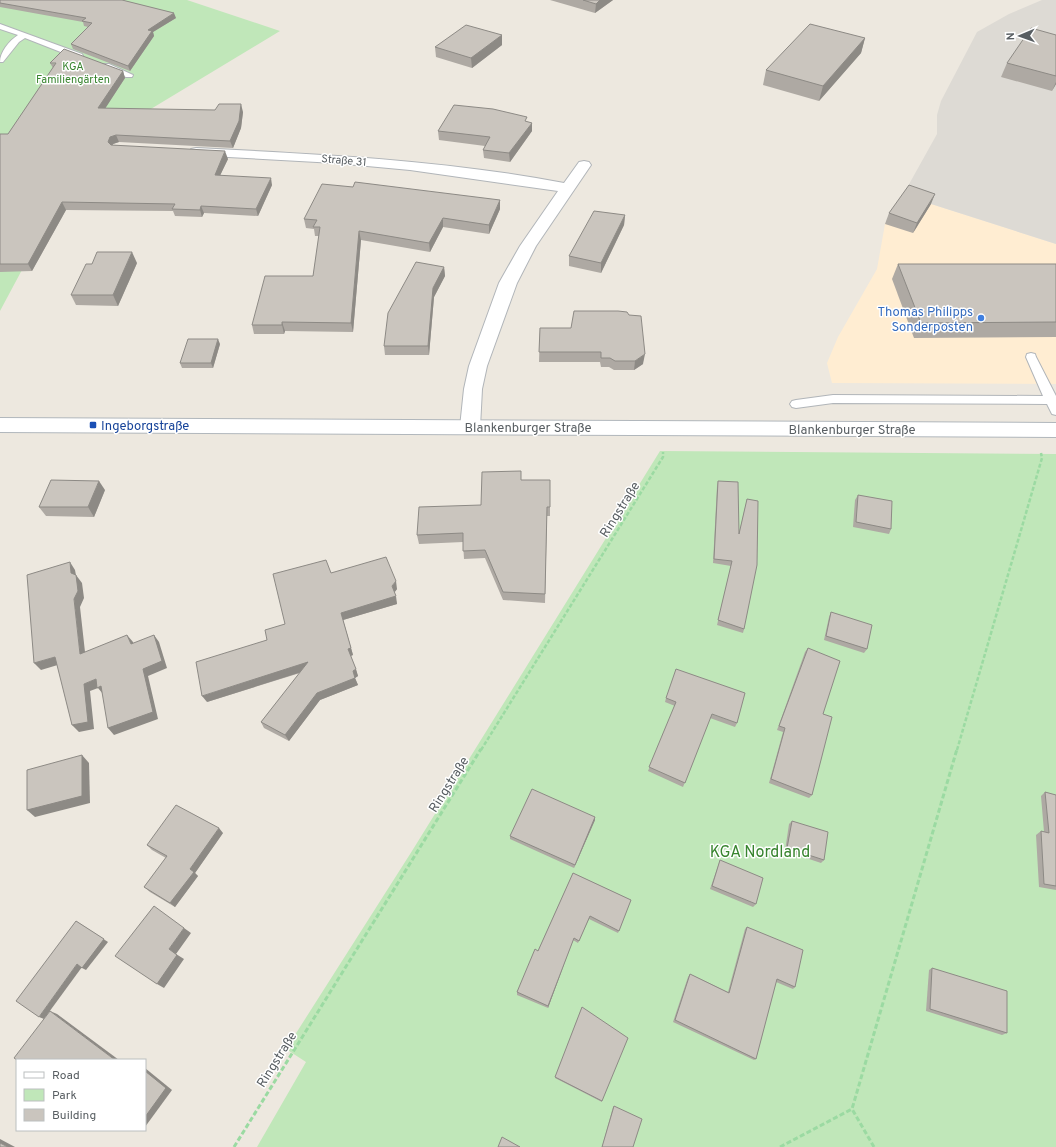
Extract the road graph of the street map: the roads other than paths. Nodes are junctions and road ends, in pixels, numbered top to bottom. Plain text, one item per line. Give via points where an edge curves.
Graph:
1 (0, 26) edge
2 (24, 35) junction
3 (87, 59) edge
4 (0, 60) edge
5 (101, 64) edge
6 (130, 75) dead end
7 (181, 151) edge
8 (584, 165) dead end
9 (568, 188) junction
10 (1032, 357) dead end
11 (796, 404) dead end
12 (1054, 404) edge
13 (0, 425) edge
14 (470, 427) junction
15 (1047, 430) edge

1 - 2 lane
2 - 3 lane
2 - 4 lane via 16,40
5 - 6 lane
7 - 9 main road, Straße 31 via 335,159 410,166
8 - 9 main road
9 - 14 main road via 528,246 508,283 478,366
10 - 12 lane
11 - 12 lane via 834,399
13 - 14 main road, Blankenburger Straße
14 - 15 main road, Blankenburger Straße

